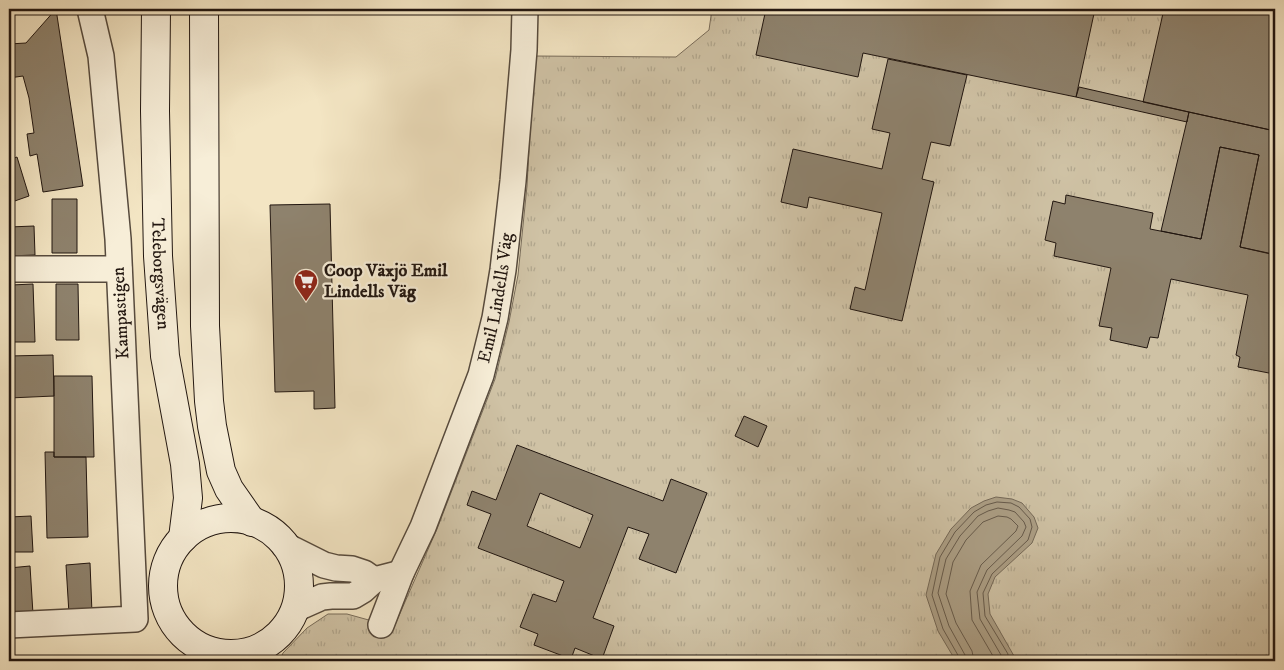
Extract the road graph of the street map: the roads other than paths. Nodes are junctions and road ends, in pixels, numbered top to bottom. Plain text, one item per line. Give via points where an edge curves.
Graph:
1 (90, 9) edge
2 (156, 9) edge
3 (204, 9) edge
4 (526, 9) edge
5 (9, 269) edge
6 (119, 269) junction
7 (252, 522) junction
8 (183, 538) junction
9 (284, 544) junction
10 (401, 573) junction
11 (374, 580) junction
12 (294, 609) junction
13 (9, 625) edge
14 (381, 625) dead end
15 (186, 637) junction
16 (262, 653) edge
17 (197, 661) edge

1 - 6 street, Kampastigen via 101,56
2 - 8 main road, Teleborgsvägen via 158,256 165,356 185,464 188,498
3 - 7 main road via 205,326 209,401 221,471 229,489
4 - 10 street, Emil Lindells Väg via 512,181 495,318 481,375 423,527
5 - 6 street
6 - 13 street, Kampastigen via 135,618
7 - 8 main road via 234,518 216,520
7 - 9 main road via 264,527
8 - 15 main road via 166,565 163,596 167,611
9 - 11 street via 324,565 352,569
9 - 12 main road via 298,575
10 - 11 street
10 - 14 street, Emil Lindells Väg
11 - 12 street via 353,596 322,597
12 - 16 main road via 288,623
15 - 16 main road via 216,652
15 - 17 main road

